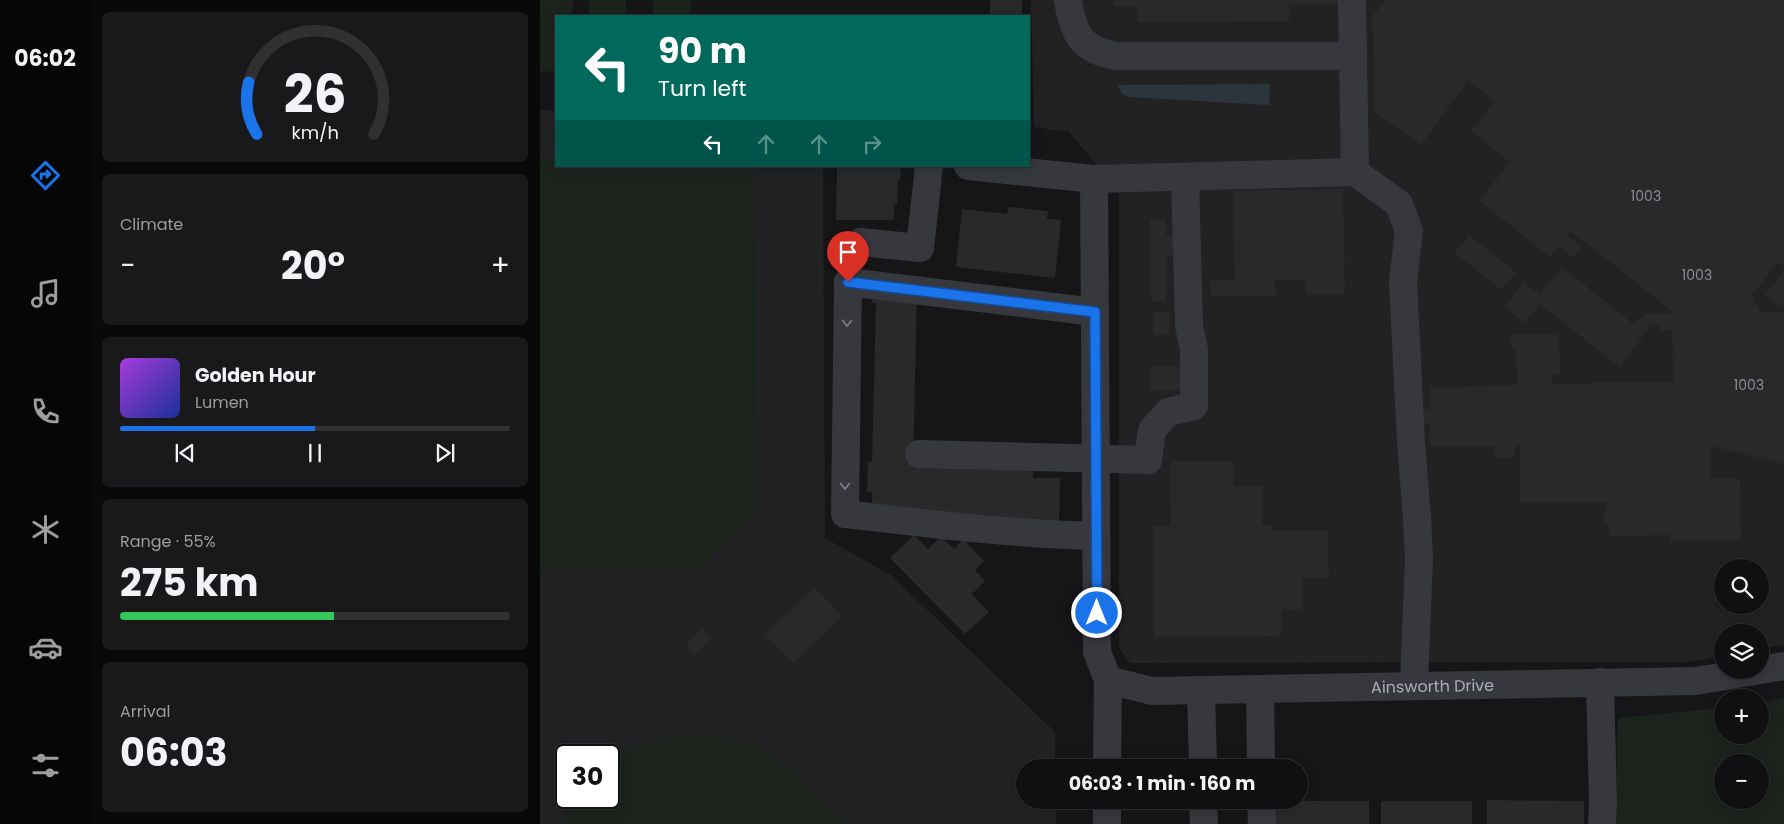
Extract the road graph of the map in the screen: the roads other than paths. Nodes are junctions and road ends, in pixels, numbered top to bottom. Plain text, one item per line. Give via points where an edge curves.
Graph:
1 (1068, 0) edge
2 (1352, 0) edge
3 (1353, 56) junction
4 (929, 167) edge
5 (978, 167) edge
6 (1354, 172) junction
7 (1185, 177) junction
8 (1094, 179) junction
9 (860, 242) dead end
10 (1095, 312) junction
11 (919, 454) dead end
12 (1096, 460) junction
13 (1096, 536) junction
14 (1784, 666) edge
15 (1769, 668) edge
16 (1714, 678) edge
17 (1108, 680) junction
18 (1600, 682) junction
19 (1414, 685) junction
20 (1260, 689) junction
21 (1201, 690) junction
22 (1108, 759) edge
23 (1202, 759) edge
24 (1261, 759) edge
25 (1107, 809) edge
26 (1203, 809) edge
27 (1261, 809) edge
28 (1107, 824) edge
29 (1204, 824) edge
30 (1262, 824) edge
31 (1602, 824) edge

1 - 3 street via 1074,30 1092,50 1103,54
2 - 3 street
3 - 6 street
4 - 9 street via 920,248
5 - 8 street
6 - 7 street
6 - 19 street via 1399,204 1408,231 1404,282 1419,557
7 - 8 street
7 - 12 street via 1194,406 1168,412 1152,430 1148,460
8 - 10 street
10 - 12 street
10 -> 13 street via 848,282 845,514 966,528
11 - 12 street
12 - 13 street
13 - 17 street via 1097,652
14 - 15 street, Ainsworth Drive
16 - 18 street, Ainsworth Drive
17 - 21 street, Ainsworth Drive via 1152,691
17 - 22 street
18 - 19 street, Ainsworth Drive
18 - 31 street
19 - 20 street, Ainsworth Drive
20 - 21 street, Ainsworth Drive
20 - 24 street
21 - 23 street
25 - 28 street
26 - 29 street
27 - 30 street

